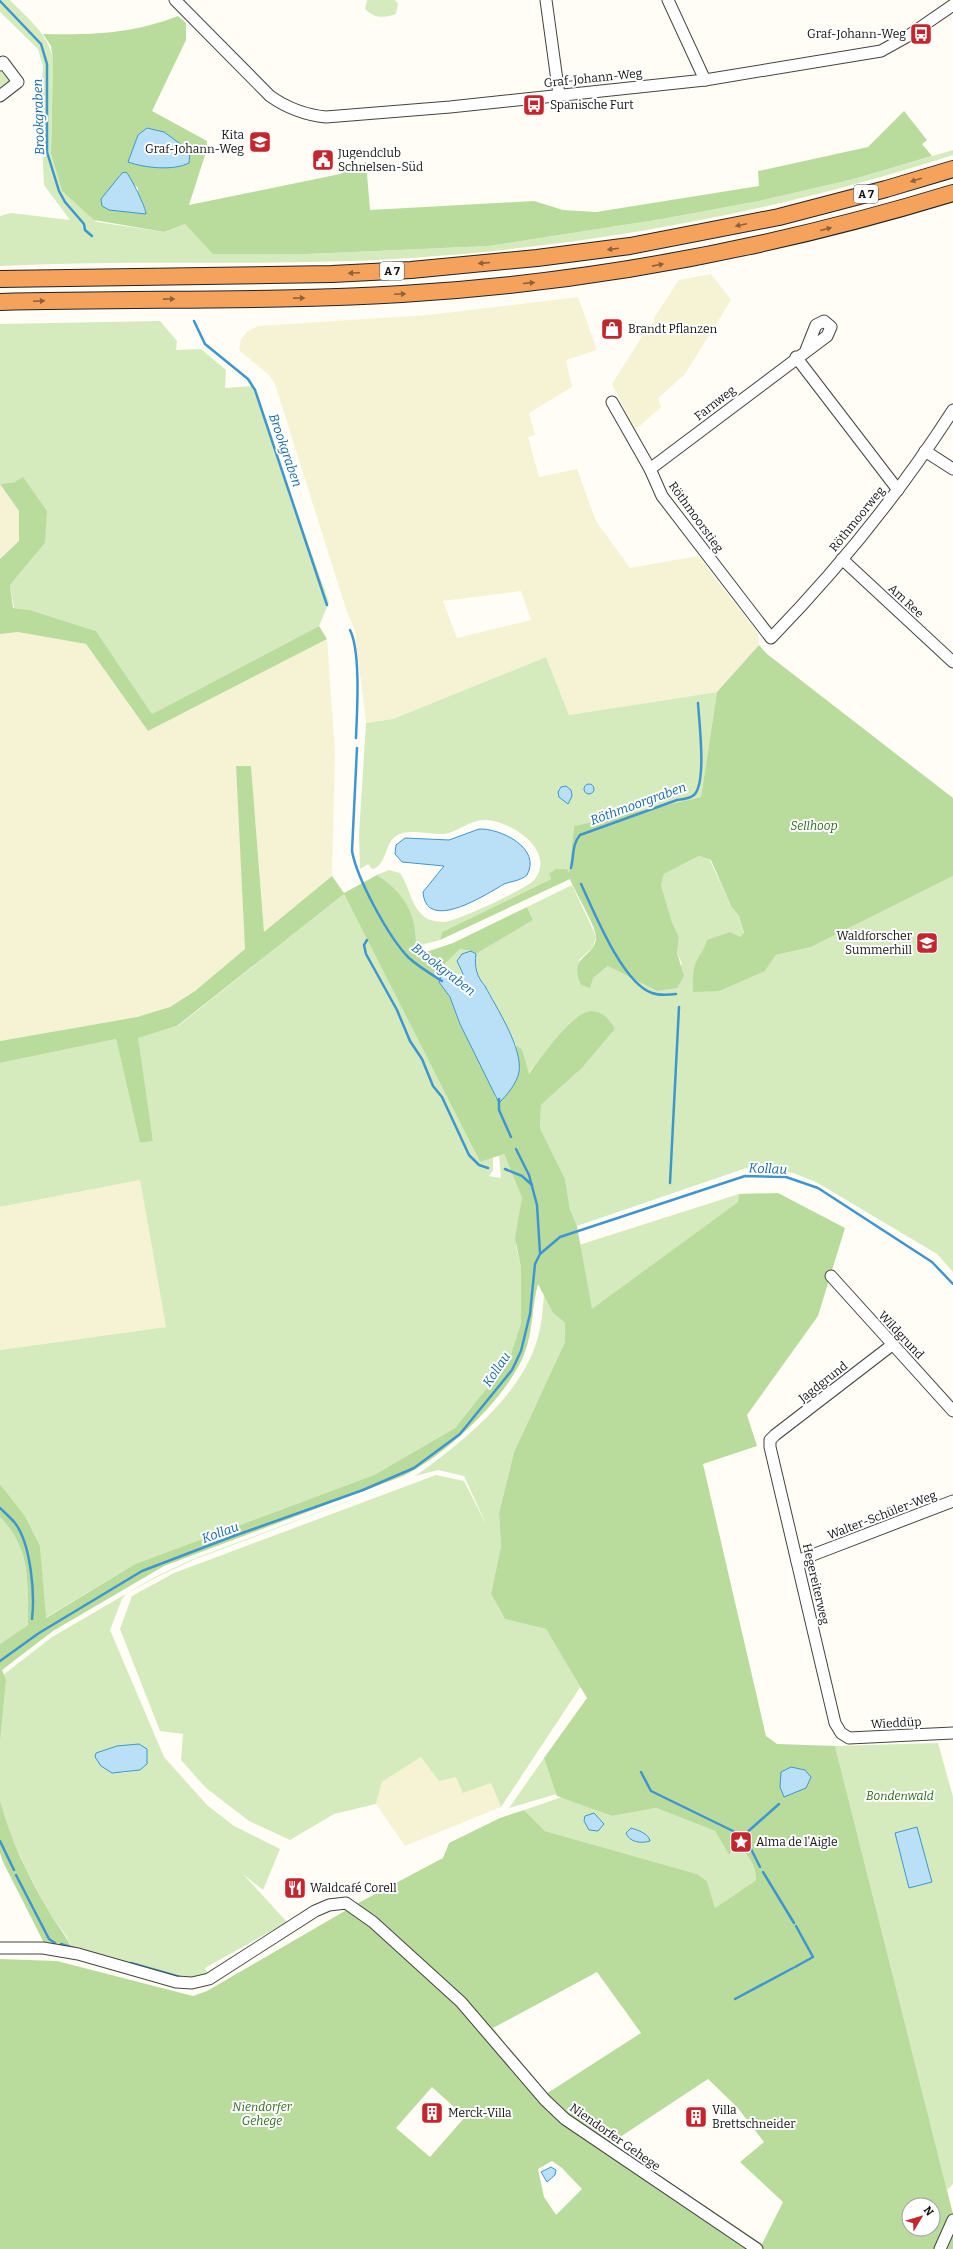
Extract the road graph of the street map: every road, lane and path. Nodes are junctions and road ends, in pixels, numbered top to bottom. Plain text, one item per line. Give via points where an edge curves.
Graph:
1 (175, 0) edge
2 (546, 0) edge
3 (668, 0) edge
4 (953, 5) edge
5 (0, 65) edge
6 (705, 80) junction
7 (560, 95) junction
8 (0, 96) edge
9 (953, 169) edge
10 (953, 193) edge
11 (0, 279) edge
12 (0, 302) edge
13 (806, 350) dead end
14 (796, 357) junction
15 (612, 402) dead end
16 (953, 410) edge
17 (925, 451) junction
18 (650, 469) junction
19 (953, 469) edge
20 (898, 490) junction
21 (842, 560) junction
22 (771, 638) joint
23 (953, 662) edge
24 (831, 1276) dead end
25 (892, 1345) junction
26 (953, 1411) edge
27 (770, 1440) joint
28 (953, 1501) edge
29 (797, 1561) junction
30 (841, 1733) joint
31 (953, 1733) edge
32 (0, 1948) edge
33 (953, 2220) edge
34 (757, 2249) edge
35 (940, 2249) edge

1 - 7 street, Graf-Johann-Weg via 262,89 283,106 309,115 326,117
2 - 7 street
3 - 6 street
4 - 6 street, Graf-Johann-Weg via 881,51
5 - 8 street via 3,62 18,82
6 - 7 street, Graf-Johann-Weg
9 -> 11 highway, A 7 via 779,217 630,246 537,258 411,270 332,274
12 -> 10 highway, A 7 via 333,297 404,294 576,278 646,268 775,242
13 - 14 street, Farnweg
14 - 18 street, Farnweg
14 - 20 street
15 - 18 street, Röthmoorstieg
16 - 17 street, Röthmoorweg
17 - 19 street
17 - 20 street, Röthmoorweg
18 - 22 street, Röthmoorstieg via 662,496
20 - 21 street, Röthmoorweg
21 - 22 street, Röthmoorweg
21 - 23 street, Am Ree
24 - 25 street, Wildgrund
25 - 26 street, Wildgrund
25 - 27 street, Jagdgrund
27 - 29 street, Hegereiterweg
28 - 29 street, Walter-Schüler-Weg
29 - 30 street, Hegereiterweg via 835,1723
30 - 31 street, Wieddüp via 849,1738
32 - 34 street, Niendorfer Gehege via 43,1948 78,1954 176,1982 192,1983 209,1979 315,1911 329,1904 346,1903 373,1922 461,2002 544,2100 565,2120
33 - 35 street

